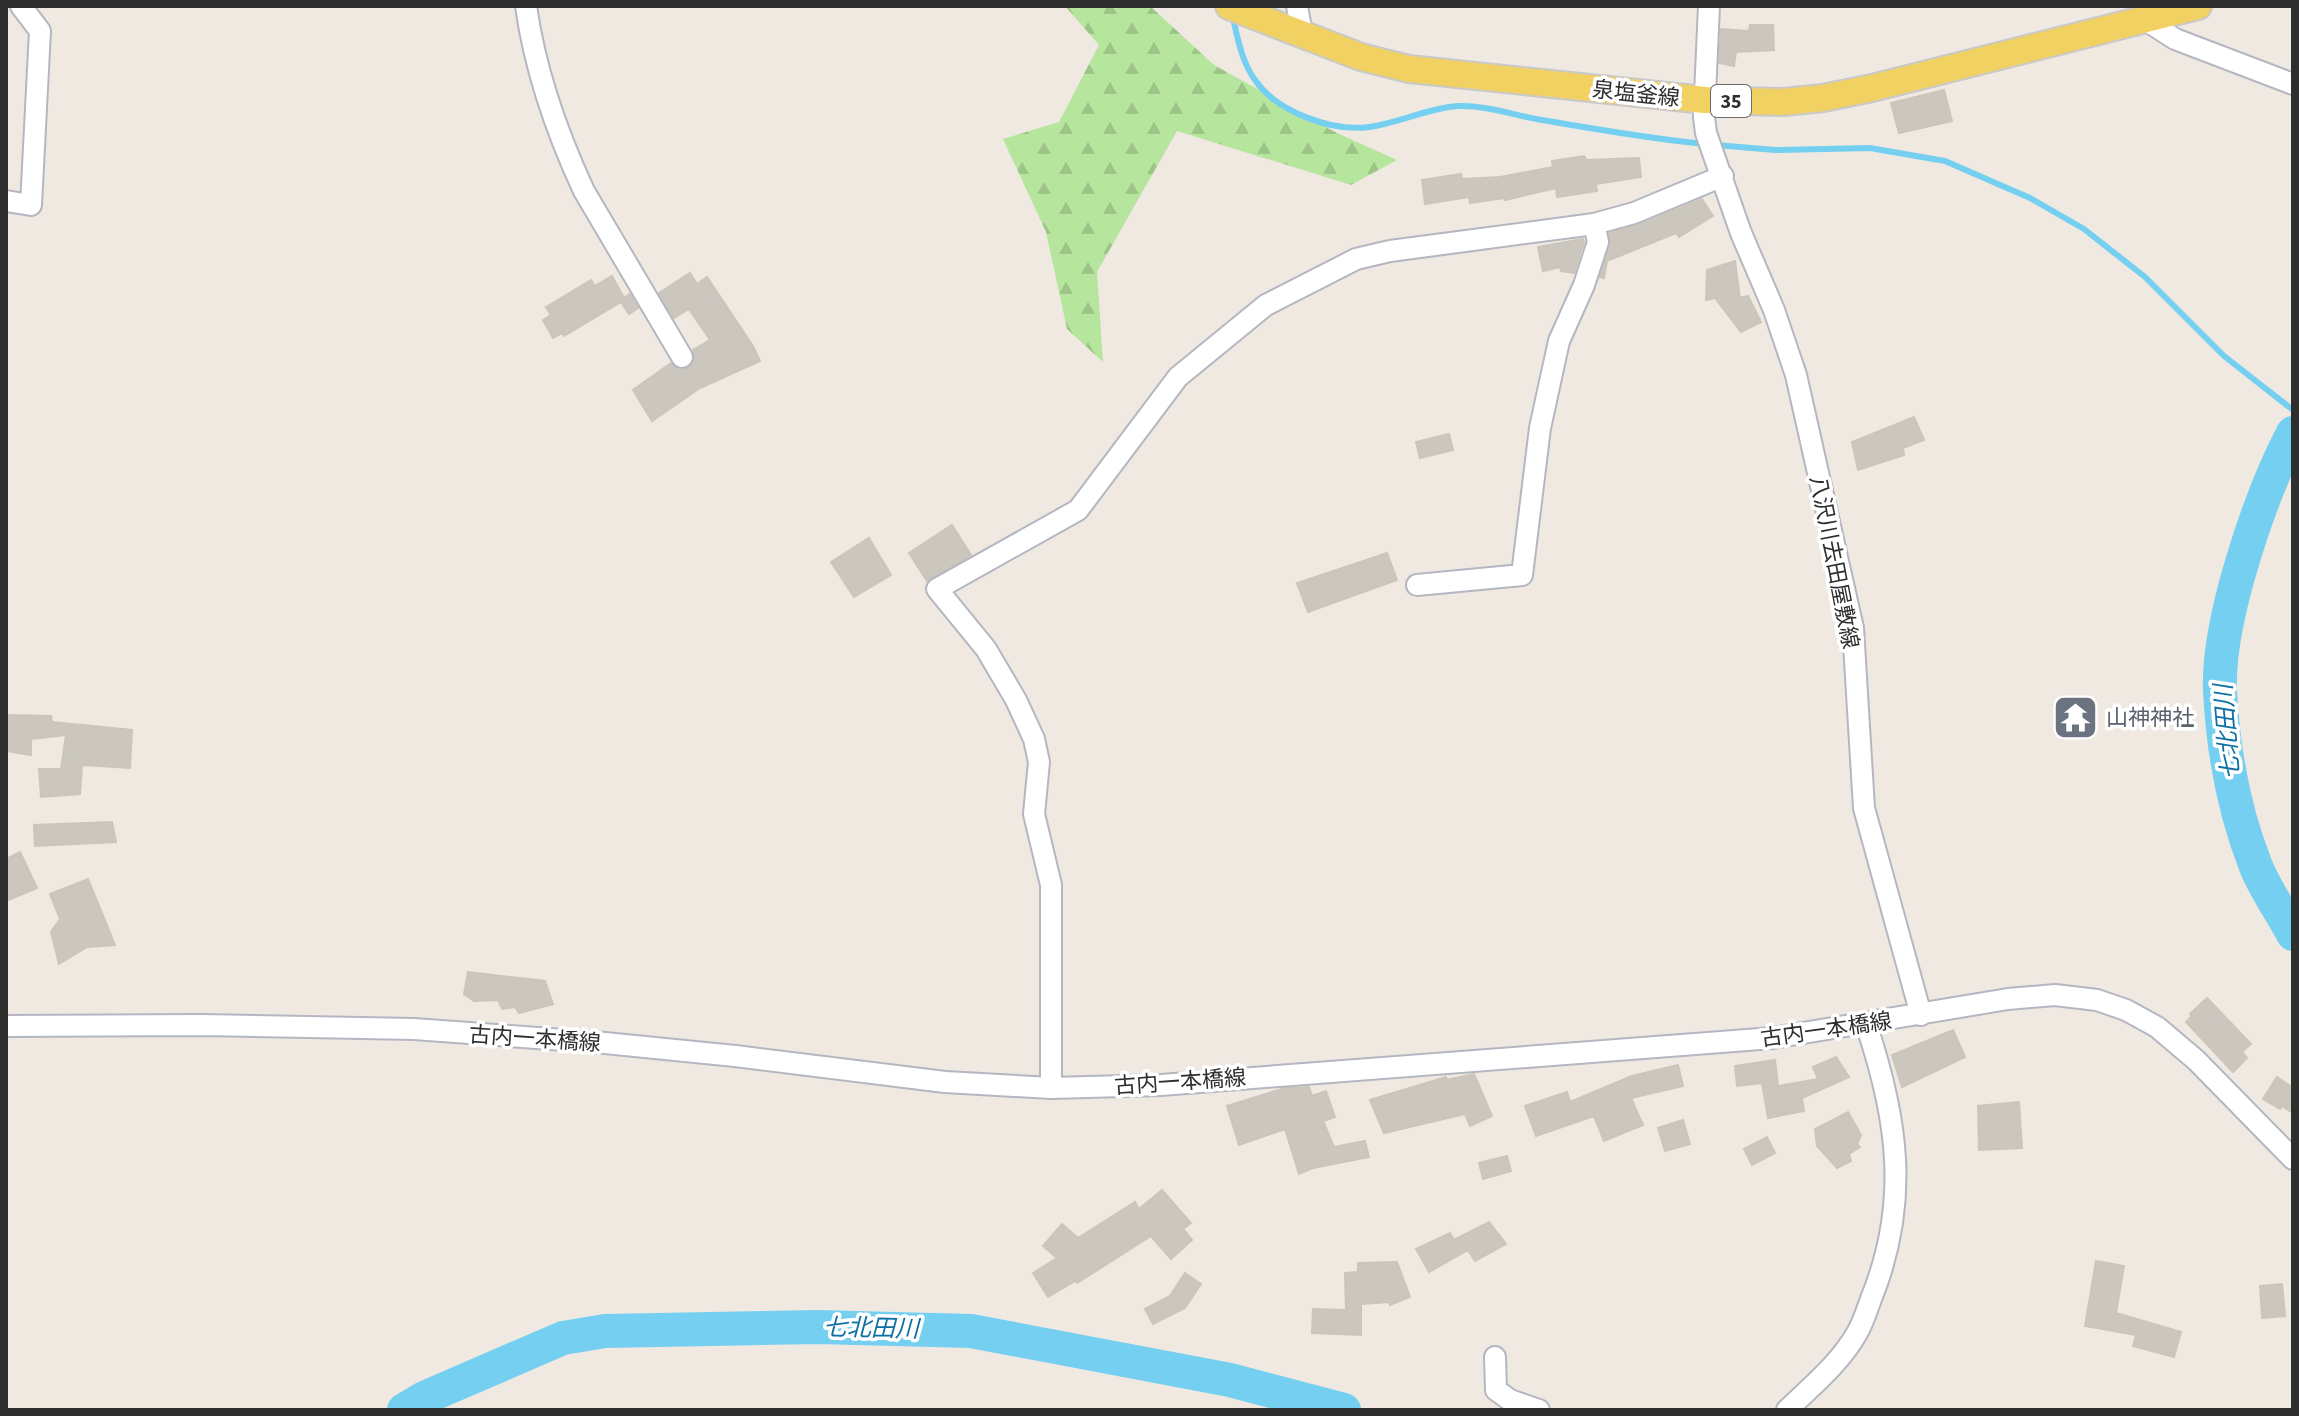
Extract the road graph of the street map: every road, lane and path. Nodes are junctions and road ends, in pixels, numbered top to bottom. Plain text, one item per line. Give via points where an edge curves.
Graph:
1 (21, 6) edge
2 (526, 6) edge
3 (1229, 6) edge
4 (1297, 6) edge
5 (1709, 6) edge
6 (2198, 6) edge
7 (2147, 21) junction
8 (1302, 34) junction
9 (2293, 84) edge
10 (1705, 109) junction
11 (1720, 170) junction
12 (6, 201) edge
13 (1594, 224) junction
14 (682, 357) dead end
15 (1417, 585) dead end
16 (1921, 1015) junction
17 (1866, 1024) junction
18 (6, 1026) edge
19 (1051, 1088) junction
20 (2293, 1159) edge
21 (1495, 1357) dead end
22 (1539, 1410) edge
23 (1787, 1410) edge

1 - 12 street via 40,31 31,205
2 - 14 street via 542,82 574,170
3 - 8 main road, 泉塩釜線 / 35
4 - 8 street
5 - 10 street, 八沢川去田屋敷線
6 - 7 main road, 泉塩釜線 / 35
7 - 9 street via 2175,39
7 - 10 main road, 泉塩釜線 / 35 via 1823,98
8 - 10 main road, 泉塩釜線 / 35 via 1409,69
10 - 11 street, 八沢川去田屋敷線 via 1706,133
11 - 13 street via 1634,213
11 - 16 street, 八沢川去田屋敷線 via 1796,375 1853,628 1864,808
13 - 15 street via 1598,242 1559,341 1540,428 1522,575
13 - 19 street via 1356,259 1266,305 1178,377 1078,510 937,589 986,649 1034,739 1039,762 1034,814 1051,885
16 - 17 street, 古内一本橋線
16 - 20 street, 古内一本橋線 via 2055,995 2126,1010 2157,1027 2196,1060
17 - 19 street, 古内一本橋線 via 1773,1038 1161,1085
17 - 23 street via 1890,1111 1896,1213 1891,1240 1857,1333 1826,1374
18 - 19 street, 古内一本橋線 via 414,1029
21 - 22 street via 1496,1390

